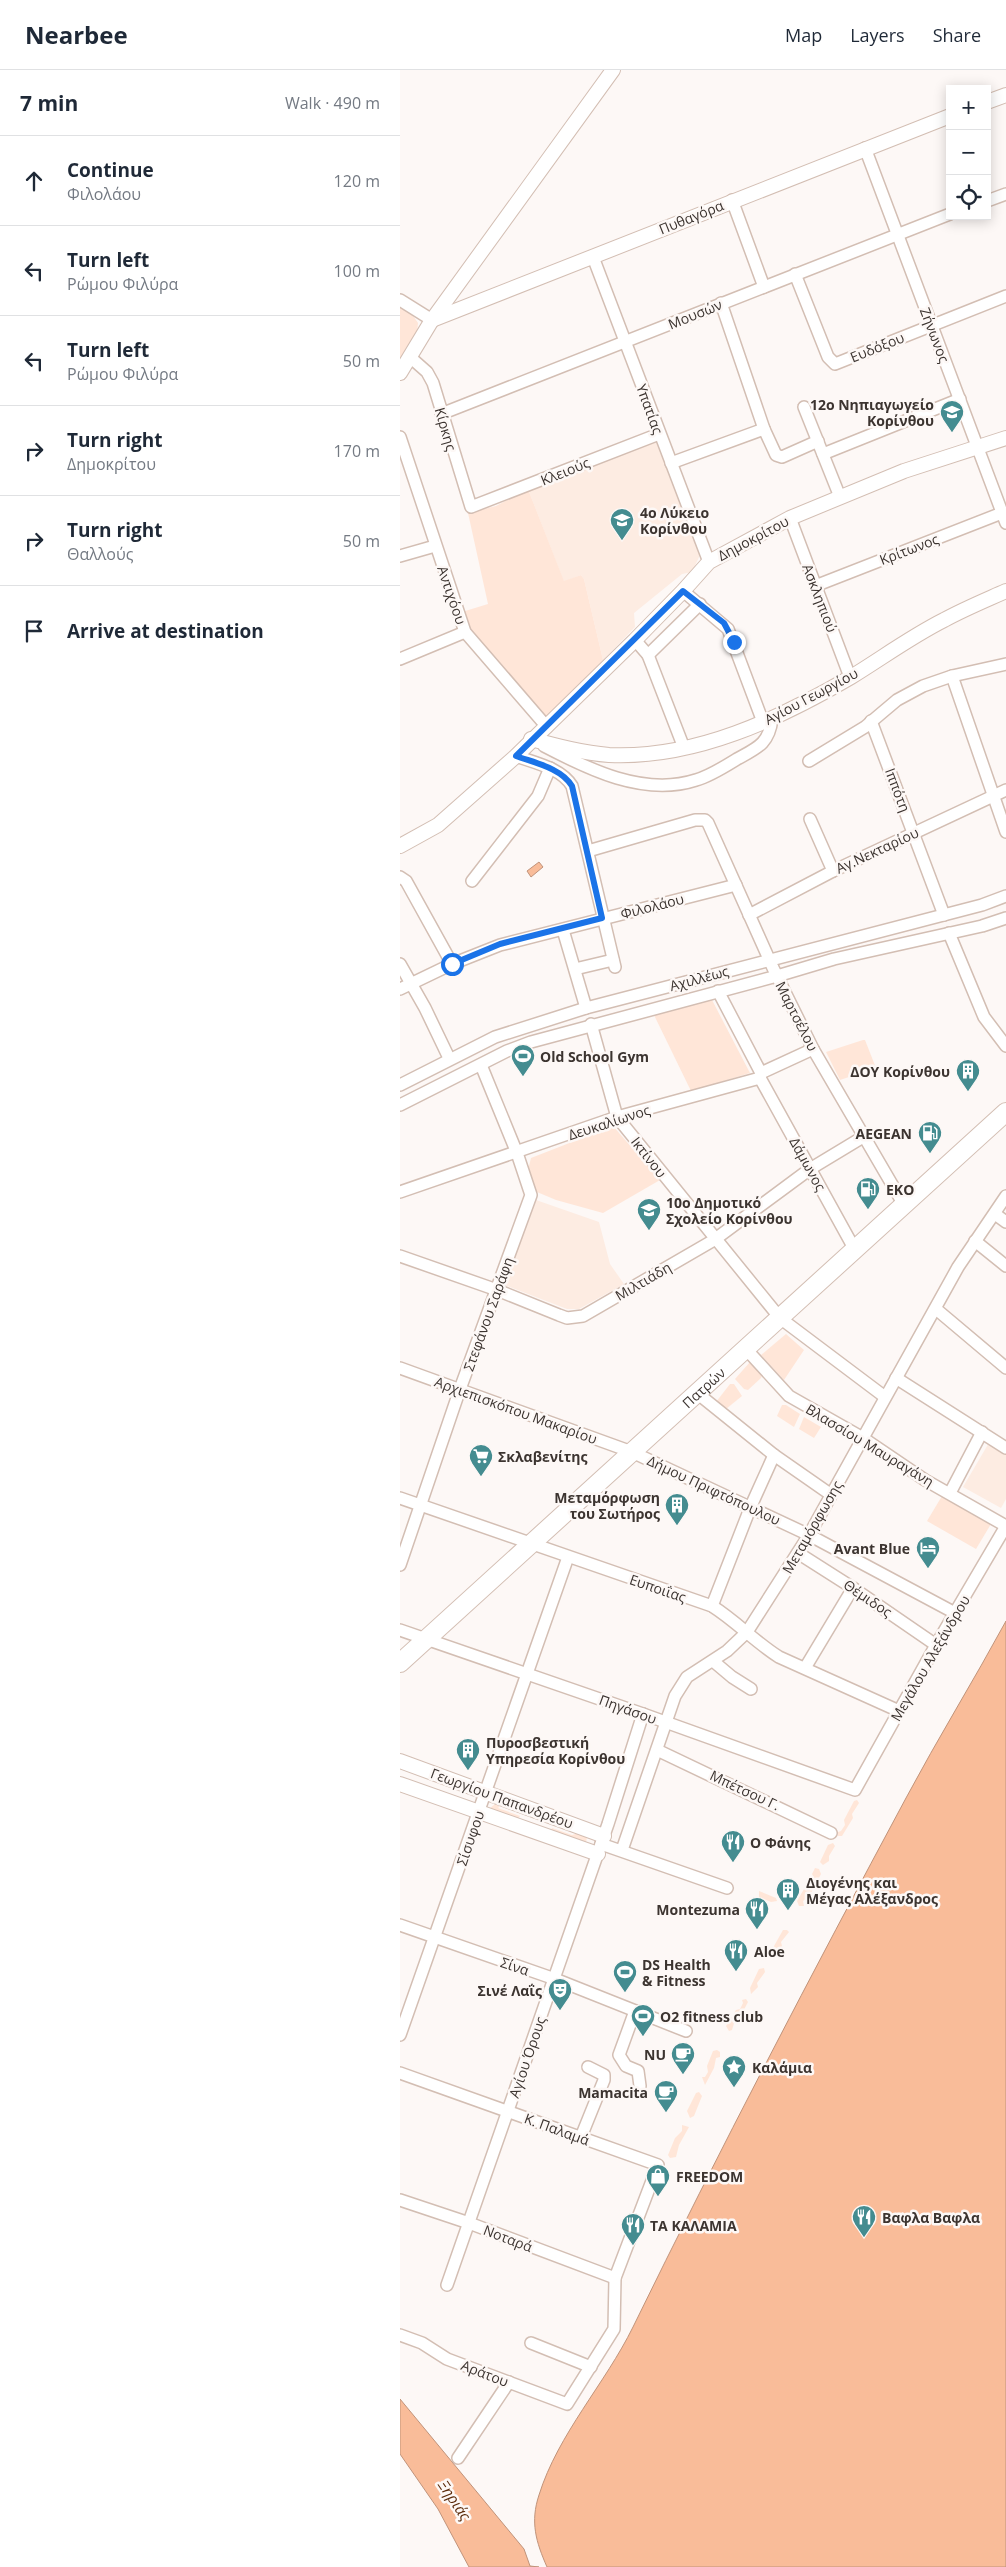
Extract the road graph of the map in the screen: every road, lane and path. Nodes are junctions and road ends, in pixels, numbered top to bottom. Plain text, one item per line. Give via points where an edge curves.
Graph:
1 (613, 70) edge
2 (1006, 95) edge
3 (991, 101) edge
4 (946, 118) edge
5 (865, 148) junction
6 (1006, 194) edge
7 (732, 200) junction
8 (991, 200) edge
9 (946, 216) edge
10 (897, 234) junction
11 (593, 256) junction
12 (794, 274) junction
13 (764, 287) junction
14 (1006, 296) edge
15 (400, 300) edge
16 (721, 303) junction
17 (432, 320) junction
18 (932, 325) junction
19 (626, 342) junction
20 (410, 357) junction
21 (400, 373) edge
22 (960, 399) junction
23 (804, 407) dead end
24 (441, 414) junction
25 (764, 429) junction
26 (660, 434) junction
27 (400, 438) edge
28 (1006, 438) edge
29 (818, 442) junction
30 (978, 447) junction
31 (823, 454) junction
32 (671, 463) junction
33 (840, 497) junction
34 (471, 507) joint
35 (790, 518) junction
36 (1004, 518) edge
37 (435, 546) junction
38 (400, 556) edge
39 (709, 562) junction
40 (815, 586) junction
41 (683, 591) junction
42 (1006, 591) edge
43 (700, 604) junction
44 (464, 632) junction
45 (635, 640) junction
46 (648, 655) junction
47 (400, 660) edge
48 (1006, 664) edge
49 (952, 676) junction
50 (850, 677) junction
51 (768, 721) junction
52 (871, 721) junction
53 (547, 727) junction
54 (531, 740) junction
55 (684, 748) junction
56 (516, 756) junction
57 (809, 761) dead end
58 (550, 768) junction
59 (1006, 790) edge
60 (992, 795) junction
61 (810, 819) dead end
62 (1006, 832) edge
63 (914, 833) junction
64 (400, 846) edge
65 (588, 851) junction
66 (834, 871) junction
67 (400, 877) edge
68 (472, 882) dead end
69 (736, 885) junction
70 (1006, 896) edge
71 (749, 915) junction
72 (944, 915) junction
73 (602, 918) junction
74 (1006, 918) edge
75 (563, 930) junction
76 (949, 933) junction
77 (770, 960) junction
78 (400, 964) edge
79 (452, 964) junction
80 (575, 969) junction
81 (777, 976) junction
82 (411, 984) junction
83 (400, 989) edge
84 (718, 990) junction
85 (586, 1008) junction
86 (591, 1024) junction
87 (1006, 1046) edge
88 (813, 1049) junction
89 (449, 1058) junction
90 (481, 1065) junction
91 (760, 1075) junction
92 (400, 1084) edge
93 (400, 1105) edge
94 (1006, 1112) edge
95 (617, 1117) junction
96 (863, 1137) junction
97 (517, 1153) junction
98 (810, 1168) junction
99 (400, 1192) edge
100 (1006, 1196) edge
101 (904, 1205) junction
102 (995, 1214) junction
103 (1006, 1222) edge
104 (714, 1240) junction
105 (975, 1241) junction
106 (856, 1250) junction
107 (400, 1256) edge
108 (1006, 1266) edge
109 (497, 1290) junction
110 (936, 1310) junction
111 (780, 1318) junction
112 (746, 1349) junction
113 (400, 1368) edge
114 (1006, 1368) edge
115 (896, 1378) junction
116 (460, 1389) junction
117 (698, 1393) junction
118 (885, 1397) junction
119 (982, 1432) junction
120 (863, 1438) junction
121 (1006, 1448) edge
122 (632, 1452) junction
123 (774, 1455) junction
124 (950, 1493) junction
125 (830, 1494) junction
126 (400, 1498) edge
127 (421, 1506) junction
128 (751, 1506) junction
129 (1006, 1526) edge
130 (809, 1535) junction
131 (532, 1544) junction
132 (798, 1553) junction
133 (568, 1557) junction
134 (400, 1565) edge
135 (853, 1588) junction
136 (712, 1606) junction
137 (954, 1613) junction
138 (400, 1630) edge
139 (747, 1632) junction
140 (425, 1640) junction
141 (936, 1645) junction
142 (714, 1661) junction
143 (400, 1663) edge
144 (805, 1668) junction
145 (527, 1673) junction
146 (751, 1689) dead end
147 (899, 1711) junction
148 (643, 1714) junction
149 (666, 1724) junction
150 (657, 1750) junction
151 (400, 1761) edge
152 (400, 1784) edge
153 (855, 1790) joint
154 (485, 1792) junction
155 (480, 1811) junction
156 (831, 1833) dead end
157 (601, 1845) junction
158 (622, 1850) junction
159 (727, 1888) dead end
160 (400, 1926) edge
161 (435, 1938) junction
162 (554, 1979) junction
163 (635, 2010) junction
164 (686, 2031) dead end
165 (400, 2035) edge
166 (588, 2067) dead end
167 (400, 2073) edge
168 (640, 2086) dead end
169 (508, 2111) junction
170 (581, 2137) junction
171 (400, 2200) edge
172 (469, 2223) junction
173 (615, 2278) junction
174 (447, 2286) dead end
175 (402, 2334) edge
176 (531, 2343) dead end
177 (591, 2367) junction
178 (509, 2382) junction
179 (458, 2458) dead end

1 - 17 street
2 - 3 street
4 - 5 street, Πυθαγόρα
5 - 7 street, Πυθαγόρα
5 - 10 street, Ζήνωνος
6 - 8 street
7 - 11 street, Πυθαγόρα
7 - 13 street
9 - 10 street, Μουσών
10 - 12 street, Μουσών
10 - 18 street, Ζήνωνος
11 - 17 street, Πυθαγόρα
11 - 19 street, Υπατίας
12 - 13 street, Μουσών
12 - 18 street, Ευδόξου via 831,363 839,363
13 - 16 street, Μουσών
14 - 18 street, Ευδόξου
15 - 17 street
16 - 19 street, Μουσών
16 - 25 street
17 - 20 street
18 - 22 street, Ζήνωνος
19 - 24 street, Μουσών
19 - 26 street, Υπατίας
20 - 21 street
20 - 24 street, Κίρκης via 427,372 433,383
22 - 30 street, Ζήνωνος
22 - 31 street
23 - 29 street
24 - 34 street, Κίρκης
25 - 29 street via 779,456
25 - 32 street
26 - 32 street, Υπατίας
26 - 34 street, Κλειούς
27 - 37 street, Αντιχόου
28 - 30 street, Δημοκρίτου
29 - 31 street
30 - 33 street, Δημοκρίτου via 904,471
30 - 36 street, Ζήνωνος
31 - 33 street
32 - 39 street, Υπατίας
33 - 35 street, Δημοκρίτου
35 - 39 street, Δημοκρίτου
35 - 40 street, Ασκληπιού
36 - 40 street, Κρίτωνος
37 - 38 street
37 - 44 street, Αντιχόου
39 - 41 street, Δημοκρίτου
40 - 50 street, Ασκληπιού
41 - 43 street
41 - 45 street, Δημοκρίτου
42 - 50 street, Αγίου Γεωργίου via 944,620
43 - 46 street
43 - 51 street via 728,629
44 - 47 street
44 - 53 street, Αντιχόου
45 - 46 street
45 - 53 street, Δημοκρίτου
46 - 55 street
48 - 49 street
49 - 52 street via 897,700
49 - 60 street
50 - 51 street, Αγίου Γεωργίου
51 - 54 street via 769,735 761,745 718,770 696,780 678,783 648,784 611,777
51 - 55 street, Αγίου Γεωργίου
52 - 57 street
52 - 63 street, Ιππότη
53 - 54 street, Δημοκρίτου
54 - 55 street, Αγίου Γεωργίου via 610,755
54 - 56 street
56 - 58 street
56 - 64 street via 438,825
58 - 65 street via 572,786
58 - 68 street via 538,796
59 - 60 street, Αγ.Νεκταρίου
60 - 62 street
60 - 63 street, Αγ.Νεκταρίου
61 - 66 street
63 - 66 street, Αγ.Νεκταρίου
63 - 72 street, Ιππότη
65 - 69 street, Μαρτσέλου via 695,820 705,820 711,826
65 - 73 street
66 - 71 street, Αγ.Νεκταρίου
67 - 79 street via 406,881
69 - 71 street, Μαρτσέλου
69 - 73 street, Φιλολάου
70 - 72 street, Αχιλλέως
71 - 77 street, Μαρτσέλου
72 - 77 street, Αχιλλέως
73 - 75 street, Φιλολάου
73 - 80 street via 614,963
74 - 76 street, Αχιλλέως
75 - 79 street, Φιλολάου via 500,944
75 - 80 street
76 - 81 street, Αχιλλέως via 892,944
76 - 87 street via 984,1018
77 - 81 street, Μαρτσέλου
77 - 85 street, Αχιλλέως
78 - 82 street
79 - 82 street, Φιλολάου
80 - 85 street
81 - 84 street, Αχιλλέως
81 - 88 street, Μαρτσέλου
82 - 83 street, Φιλολάου
82 - 89 street
84 - 86 street, Αχιλλέως
84 - 91 street, Δάμωνος
85 - 89 street, Αχιλλέως via 495,1037
86 - 90 street, Αχιλλέως via 526,1044
86 - 95 street, Ικτίνου
88 - 91 street, Δευκαλίωνος
88 - 96 street, Μαρτσέλου
89 - 92 street, Αχιλλέως
90 - 93 street, Αχιλλέως
90 - 97 street, Στεφάνου Σαράφη
91 - 95 street, Δευκαλίωνος
91 - 98 street, Δάμωνος
94 - 101 main road, Πατρών
95 - 97 street, Δευκαλίωνος
95 - 104 street, Ικτίνου
96 - 98 street, Μιλτιάδη
96 - 101 street, Μαρτσέλου
97 - 99 street, Δευκαλίωνος
97 - 109 street, Στεφάνου Σαράφη via 531,1195
98 - 104 street, Μιλτιάδη
98 - 106 street, Δάμωνος
100 - 102 street, Μεταμόρφωσης
101 - 106 main road, Πατρών
102 - 103 street
102 - 105 street, Μεταμόρφωσης
104 - 109 street, Μιλτιάδη via 583,1316 567,1318
104 - 111 street, Ικτίνου
105 - 108 street
105 - 110 street, Μεταμόρφωσης
106 - 111 main road, Πατρών
107 - 109 street, Μιλτιάδη
109 - 116 street, Στεφάνου Σαράφη
110 - 114 street
110 - 115 street, Μεταμόρφωσης
111 - 112 main road, Πατρών
111 - 118 street, Ικτίνου
112 - 117 main road, Πατρών
112 - 120 street, Βλασσίου Μαυραγάνη via 788,1396
113 - 116 street, Αρχιεπισκόπου Μακαρίου
115 - 118 street, Μεταμόρφωσης
115 - 119 street
116 - 122 street, Αρχιεπισκόπου Μακαρίου
116 - 127 street, Στεφάνου Σαράφη
117 - 122 main road, Πατρών
117 - 123 street
118 - 120 street, Μεταμόρφωσης
119 - 121 street
119 - 124 street
120 - 124 street, Βλασσίου Μαυραγάνη via 918,1476
120 - 125 street, Μεταμόρφωσης
122 - 128 street, Δήμου Πριφτόπουλου
122 - 131 main road, Πατρών
123 - 125 street
123 - 128 street
124 - 129 street, Βλασσίου Μαυραγάνη
125 - 130 street, Μεταμόρφωσης
126 - 127 street, Ευποιΐας
127 - 131 street, Ευποιΐας
127 - 134 street, Στεφάνου Σαράφη
128 - 130 street, Δήμου Πριφτόπουλου
128 - 136 street
129 - 137 street, Μεγάλου Αλεξάνδρου
130 - 132 street, Μεταμόρφωσης
130 - 137 street, Δήμου Πριφτόπουλου
131 - 133 street, Ευποιΐας
131 - 140 main road, Πατρών
132 - 135 street, Θέμιδος
132 - 139 street, Μεταμόρφωσης
133 - 136 street, Ευποιΐας
133 - 145 street, Σίσυφου
135 - 141 street, Θέμιδος
135 - 144 street
136 - 139 street, Ευποιΐας
137 - 141 street, Μεγάλου Αλεξάνδρου
138 - 140 street, Πηγάσου
139 - 142 street, Μεταμόρφωσης
139 - 144 street, Ευποιΐας via 779,1656
140 - 143 main road, Πατρών
140 - 145 street, Πηγάσου
141 - 147 street, Μεγάλου Αλεξάνδρου
142 - 146 street
142 - 149 street, Μεταμόρφωσης via 683,1682
144 - 147 street, Ευποιΐας
145 - 148 street, Πηγάσου
145 - 154 street, Σίσυφου
147 - 153 street, Μεγάλου Αλεξάνδρου
148 - 149 street, Πηγάσου
148 - 157 street, Αγίου Όρους
149 - 150 street, Μεταμόρφωσης
149 - 153 street, Πηγάσου
150 - 156 street, Μπέτσου Γ.
150 - 158 street, Μεταμόρφωσης
151 - 154 street, Γεωργίου Παπανδρέου
152 - 155 street, Γεωργίου Παπανδρέου
154 - 155 street, Σίσυφου
154 - 157 street, Γεωργίου Παπανδρέου
155 - 157 street, Γεωργίου Παπανδρέου
155 - 161 street, Σίσυφου
157 - 158 street, Γεωργίου Παπανδρέου
157 - 162 street, Αγίου Όρους
158 - 159 street, Γεωργίου Παπανδρέου
160 - 161 street, Σίνα
161 - 162 street, Σίνα
161 - 165 street, Σίσυφου
162 - 163 street, Σίνα
162 - 169 street, Αγίου Όρους
163 - 164 street, Σίνα
163 - 168 street via 619,2055 626,2066 638,2071
166 - 170 street via 604,2075 604,2080
167 - 169 street, Κ. Παλαμά
169 - 170 street, Κ. Παλαμά
169 - 172 street, Αγίου Όρους
170 - 173 street, Κ. Παλαμά via 658,2165
171 - 172 street, Νοταρά
172 - 173 street, Νοταρά
172 - 174 street, Αγίου Όρους
173 - 177 street via 614,2329
175 - 178 street, Αράτου via 447,2359
176 - 177 street
177 - 178 street, Αράτου via 567,2404
178 - 179 street

